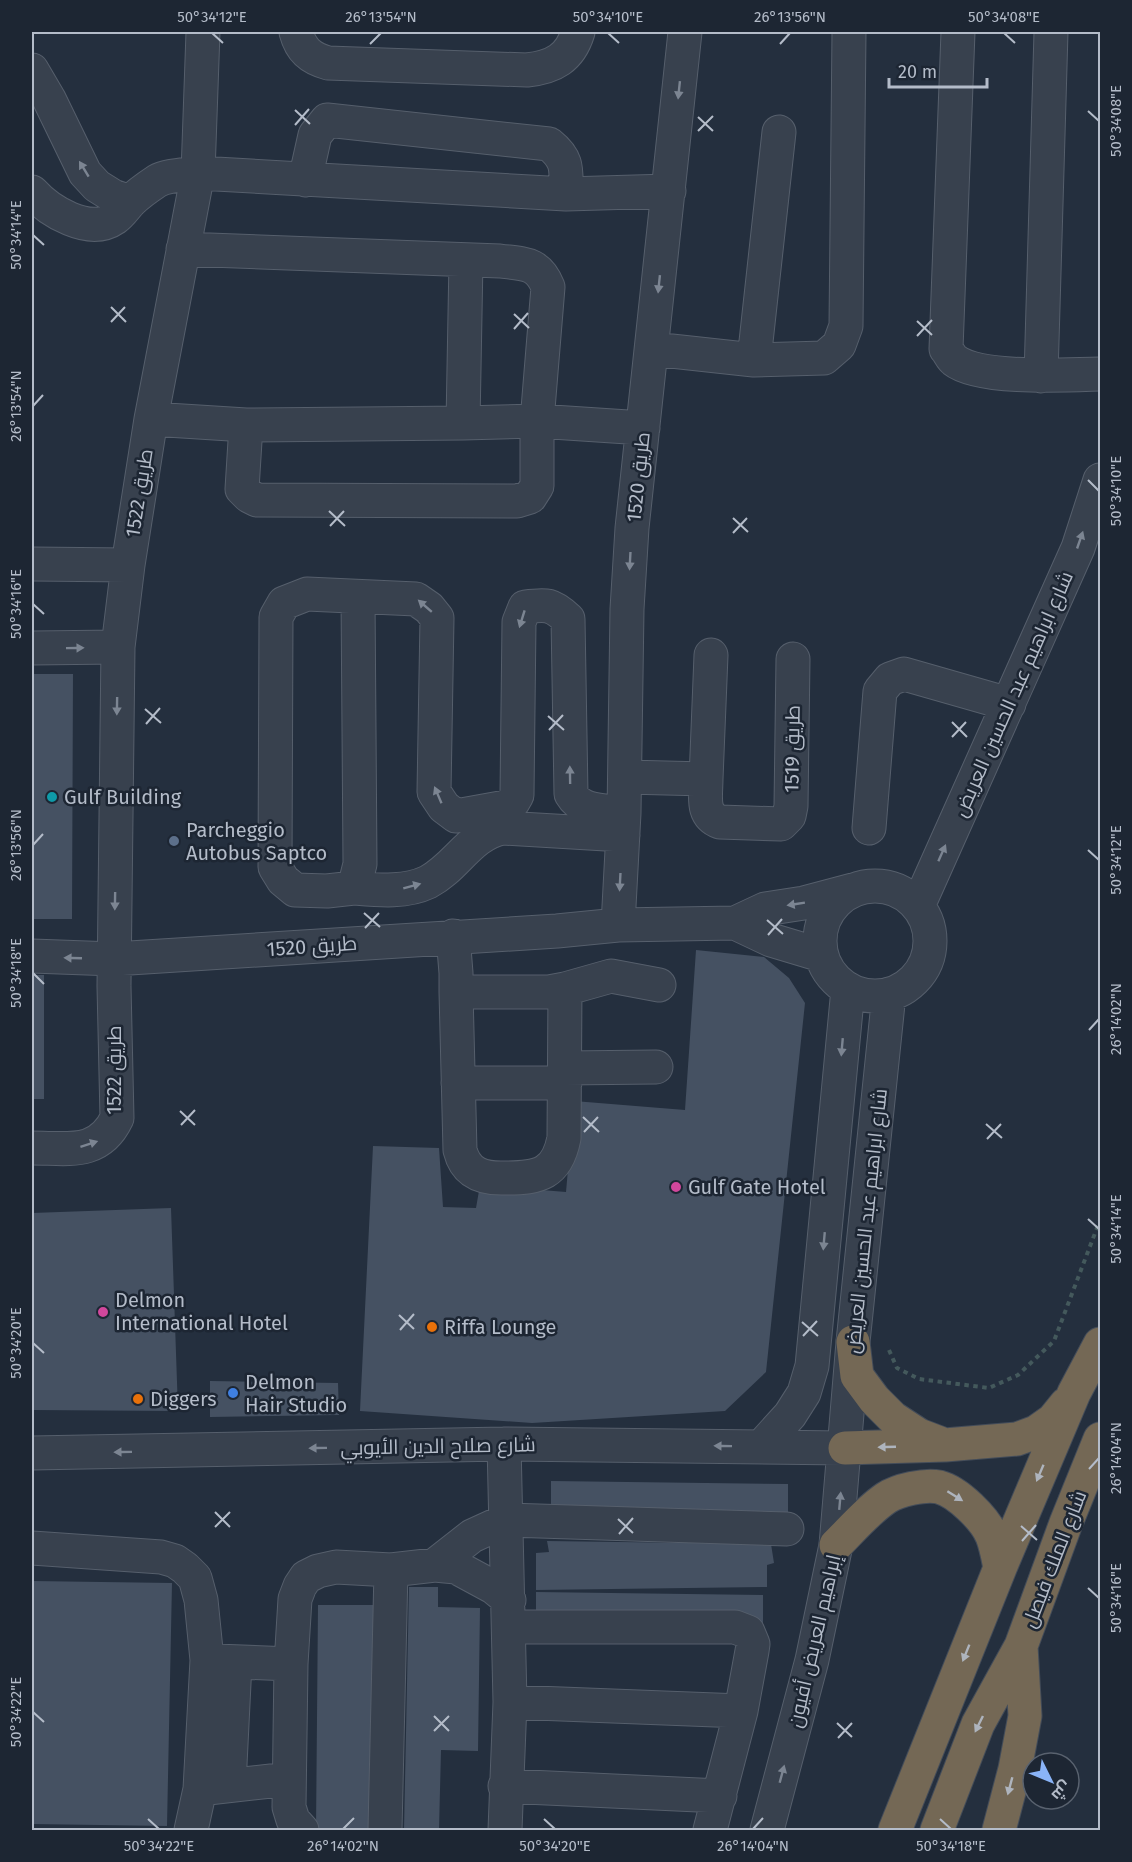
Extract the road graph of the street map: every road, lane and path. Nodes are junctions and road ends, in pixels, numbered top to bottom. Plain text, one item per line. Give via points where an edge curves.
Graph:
1 (203, 32) edge
2 (296, 32) edge
3 (578, 32) edge
4 (685, 32) edge
5 (849, 32) edge
6 (957, 32) edge
7 (1051, 32) edge
8 (32, 70) edge
9 (779, 132) dead end
10 (198, 173) junction
11 (305, 180) junction
12 (669, 191) junction
13 (32, 192) edge
14 (566, 194) junction
15 (130, 202) junction
16 (183, 249) junction
17 (466, 260) junction
18 (653, 349) junction
19 (754, 360) junction
20 (1101, 374) edge
21 (1041, 376) junction
22 (151, 418) junction
23 (537, 421) junction
24 (463, 423) junction
25 (246, 425) junction
26 (643, 428) junction
27 (1101, 480) edge
28 (32, 564) edge
29 (128, 565) junction
30 (358, 597) junction
31 (118, 647) junction
32 (32, 648) edge
33 (711, 655) dead end
34 (792, 659) dead end
35 (1009, 704) junction
36 (626, 777) junction
37 (706, 779) junction
38 (624, 824) junction
39 (869, 828) dead end
40 (354, 888) junction
41 (853, 890) junction
42 (918, 906) junction
43 (735, 923) junction
44 (618, 925) junction
45 (453, 936) junction
46 (821, 955) junction
47 (32, 956) edge
48 (114, 959) junction
49 (659, 985) dead end
50 (565, 988) junction
51 (848, 989) junction
52 (456, 992) junction
53 (889, 994) junction
54 (656, 1066) dead end
55 (565, 1075) junction
56 (458, 1083) junction
57 (32, 1148) edge
58 (1101, 1220) edge
59 (853, 1342) junction
60 (886, 1343) dead end
61 (1101, 1344) edge
62 (1074, 1393) junction
63 (1101, 1439) edge
64 (504, 1444) junction
65 (945, 1445) junction
66 (761, 1447) junction
67 (845, 1448) junction
68 (32, 1454) edge
69 (507, 1520) junction
70 (787, 1529) dead end
71 (836, 1545) junction
72 (32, 1548) edge
73 (435, 1565) junction
74 (1000, 1568) junction
75 (391, 1570) junction
76 (509, 1613) junction
77 (1022, 1646) junction
78 (221, 1662) junction
79 (291, 1664) junction
80 (510, 1702) junction
81 (741, 1711) junction
82 (289, 1779) junction
83 (505, 1786) junction
84 (214, 1787) junction
85 (720, 1796) junction
86 (191, 1830) edge
87 (302, 1830) edge
88 (385, 1830) edge
89 (505, 1830) edge
90 (710, 1830) edge
91 (767, 1830) edge
92 (895, 1830) edge
93 (937, 1830) edge
94 (999, 1830) edge

1 - 10 street, طريق 1522
2 - 3 street via 307,53 328,63 527,70 541,69 565,56
4 -> 12 street, طريق 1520
5 - 19 street via 846,326 839,345 824,358
6 - 21 street via 946,349 954,360 974,369
7 - 21 street
15 -> 8 street via 112,196 85,173
9 - 19 street
10 - 11 street
10 - 15 street via 159,179
10 - 16 street, طريق 1522
11 - 14 street
11 - 14 street via 315,135 327,120 549,144 566,162
12 - 14 street
12 -> 18 street, طريق 1520
13 - 15 street via 53,210 77,222 97,224 112,220
16 - 17 street
16 - 22 street, طريق 1522
17 - 23 street via 529,265 543,274 548,286
17 - 24 street
18 - 19 street
18 - 26 street, طريق 1520
20 - 21 street
22 - 25 street
22 - 29 street, طريق 1522
23 - 24 street
23 - 25 street via 537,486 530,497 517,501 257,500 242,489
23 - 26 street
24 - 25 street
26 -> 36 street, طريق 1520 via 627,609
35 -> 27 street, شارع ابراهيم عبد الحسين العريض via 1078,548
28 - 29 street
29 - 31 street, طريق 1522
38 -> 30 street via 584,808 570,794 568,619 557,609 545,604 525,607 519,622 517,795 506,807 456,816 444,807 435,792 437,618 416,599
30 - 40 street via 360,864
30 - 40 street via 307,594 284,603 276,617 275,867 295,890
32 -> 31 street
31 -> 48 street, طريق 1522
33 - 37 street
34 - 37 street, طريق 1519 via 789,816 781,824 711,819 707,813
35 - 39 street via 904,674 890,679 880,691
42 -> 35 street, شارع ابراهيم عبد الحسين العريض
36 - 37 street
36 - 38 street, طريق 1520
40 -> 38 street via 396,890 428,882 490,830
38 -> 44 street, طريق 1520
41 - 42 street via 881,886 907,896
41 -> 43 street, طريق 1520 via 765,909
41 - 46 street via 840,898 822,924
42 - 53 street via 927,927 929,950 915,978
43 - 44 street, طريق 1520
43 - 46 street, طريق 1520 via 771,940
44 - 45 street, طريق 1520
45 - 48 street, طريق 1520
45 - 52 street
46 - 51 street via 827,969
48 -> 47 street
57 -> 48 street, طريق 1522 via 87,1147 100,1141 117,1118
49 - 50 street via 611,976
50 - 52 street via 549,992
50 - 55 street
51 - 53 street via 875,996
51 -> 66 street, شارع ابراهيم عبد الحسين العريض via 812,1365 804,1393
52 - 56 street
53 - 59 street, شارع ابراهيم عبد الحسين العريض
54 - 55 street
55 - 56 street
55 - 56 street via 564,1138 557,1159 531,1178 490,1179 473,1173 460,1150
58 - 60 path via 1054,1341 1018,1375 989,1388 919,1379 897,1368
59 - 65 highway via 857,1376 874,1399 919,1435
59 - 67 street, شارع ابراهيم عبد الحسين العريض
61 - 62 highway
62 - 65 highway via 1053,1420 1036,1432 1017,1439
62 -> 74 highway
63 - 77 highway, شارع الملك فيصل
66 -> 64 street, شارع صلاح الدين الأيوبي
64 -> 68 street, شارع صلاح الدين الأيوبي
64 - 69 street
65 -> 67 highway
66 - 67 street, شارع صلاح الدين الأيوبي
71 -> 67 street, إبراهيم العريض أفيون
69 - 70 street
69 - 73 street via 472,1536
69 - 76 street
71 -> 74 highway via 888,1496 909,1488 939,1487 959,1497 978,1515 992,1536
91 -> 71 street, إبراهيم العريض أفيون via 812,1660
72 - 78 street via 175,1561 195,1578
73 - 75 street
73 - 76 street via 456,1567 493,1587
74 -> 92 highway
75 - 79 street via 336,1567 306,1577 295,1599
75 - 88 street
76 - 80 street
76 - 81 street via 742,1628 753,1644
77 -> 93 highway, شارع الملك فيصل via 978,1724
77 -> 94 highway, شارع الملك فيصل via 1025,1716
78 - 79 street
78 - 84 street
79 - 82 street
80 - 81 street
80 - 83 street
81 - 85 street
82 - 84 street
82 - 87 street via 289,1807
83 - 85 street
83 - 89 street
84 - 86 street
85 - 90 street

